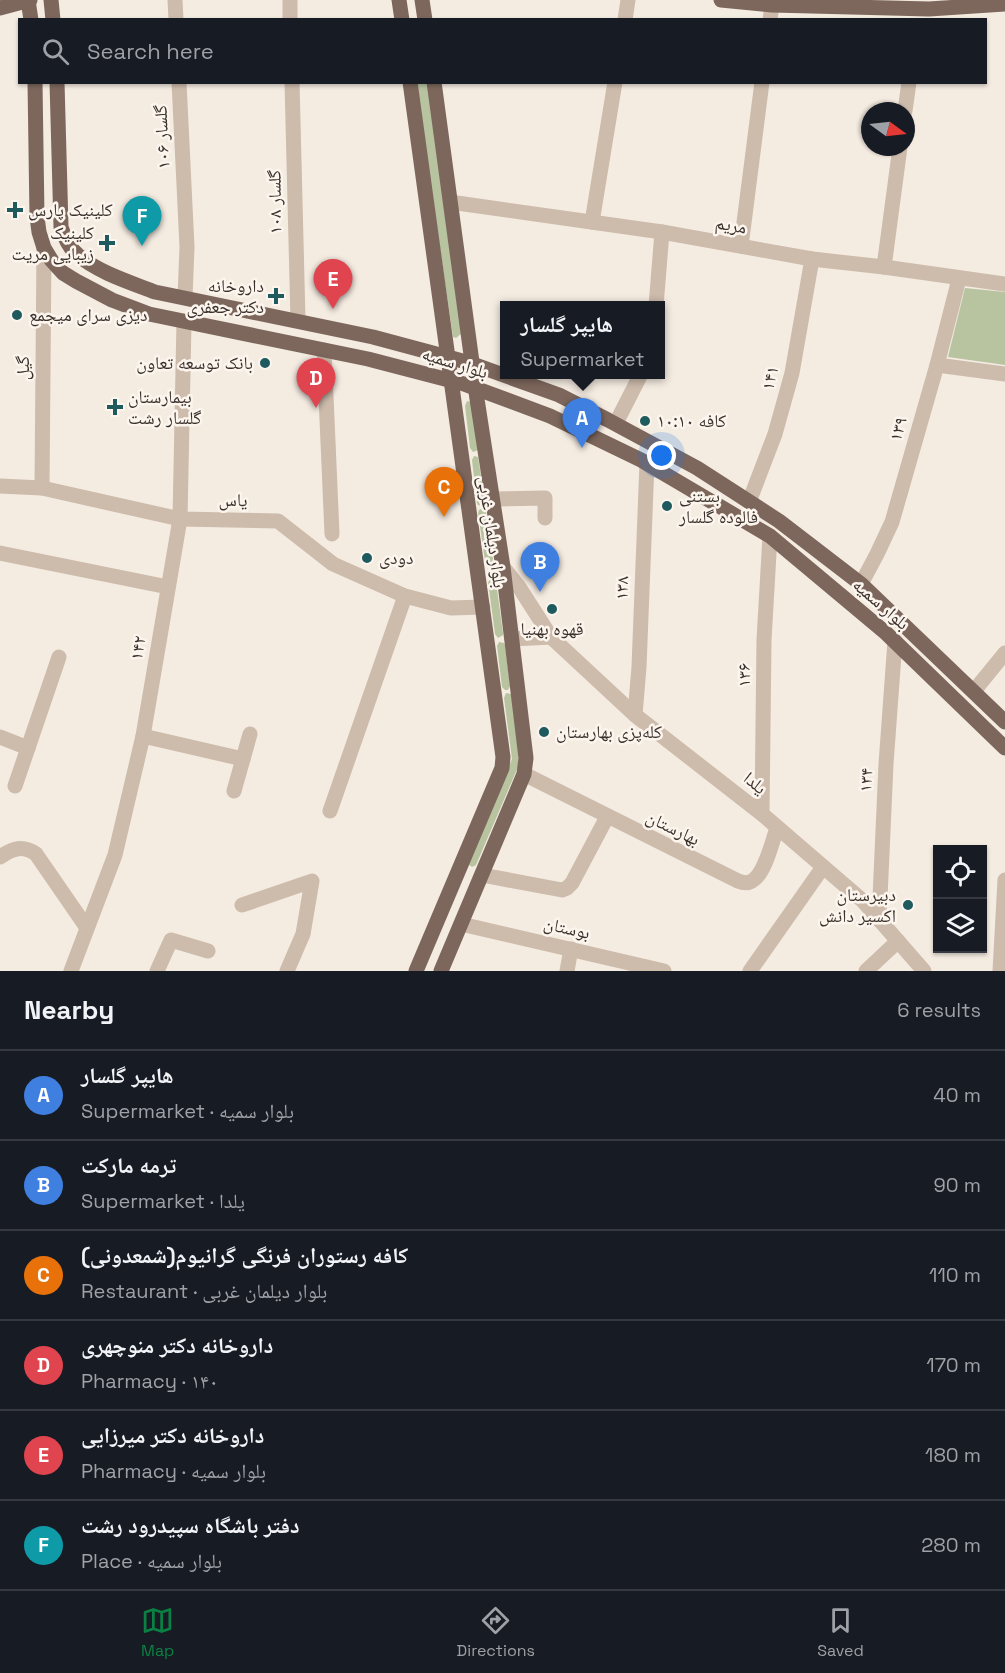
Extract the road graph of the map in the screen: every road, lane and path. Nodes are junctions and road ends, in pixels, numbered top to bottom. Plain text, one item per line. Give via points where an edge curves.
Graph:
1 (29, 0) edge
2 (51, 0) edge
3 (176, 0) edge
4 (290, 0) edge
5 (399, 0) edge
6 (422, 0) edge
7 (628, 0) edge
8 (721, 0) edge
9 (1005, 4) edge
10 (0, 8) edge
11 (771, 12) edge
12 (918, 14) edge
13 (31, 18) edge
14 (53, 18) edge
15 (176, 18) edge
16 (290, 18) edge
17 (402, 18) edge
18 (425, 18) edge
19 (624, 18) edge
20 (35, 84) edge
21 (57, 84) edge
22 (179, 84) edge
23 (292, 84) edge
24 (410, 84) edge
25 (434, 84) edge
26 (615, 84) edge
27 (762, 84) edge
28 (909, 84) edge
29 (906, 102) edge
30 (899, 156) edge
31 (450, 202) junction
32 (592, 222) junction
33 (662, 232) junction
34 (741, 246) junction
35 (44, 248) junction
36 (812, 259) junction
37 (884, 267) junction
38 (959, 279) junction
39 (1005, 284) edge
40 (186, 298) junction
41 (656, 301) edge
42 (298, 320) junction
43 (184, 322) junction
44 (294, 343) junction
45 (324, 350) junction
46 (448, 357) junction
47 (472, 363) junction
48 (937, 365) junction
49 (500, 373) edge
50 (1005, 374) edge
51 (516, 379) edge
52 (639, 379) edge
53 (452, 381) junction
54 (476, 389) junction
55 (616, 423) junction
56 (647, 463) junction
57 (0, 486) edge
58 (42, 489) junction
59 (493, 499) junction
60 (749, 502) junction
61 (545, 518) dead end
62 (740, 518) junction
63 (180, 519) junction
64 (332, 534) dead end
65 (770, 536) junction
66 (0, 553) edge
67 (503, 567) junction
68 (478, 571) junction
69 (861, 584) junction
70 (168, 587) junction
71 (405, 596) junction
72 (483, 607) junction
73 (907, 627) junction
74 (551, 637) junction
75 (512, 639) junction
76 (895, 641) junction
77 (1005, 653) edge
78 (59, 657) dead end
79 (974, 691) junction
80 (635, 715) junction
81 (1005, 722) edge
82 (250, 734) dead end
83 (143, 736) junction
84 (0, 737) edge
85 (28, 748) junction
86 (1005, 748) edge
87 (243, 759) junction
88 (524, 774) junction
89 (15, 786) dead end
90 (234, 791) dead end
91 (330, 811) dead end
92 (762, 814) junction
93 (607, 816) junction
94 (777, 828) junction
95 (0, 856) edge
96 (823, 867) junction
97 (482, 875) junction
98 (1005, 880) edge
99 (242, 905) dead end
100 (879, 920) junction
101 (461, 924) junction
102 (87, 928) junction
103 (898, 941) junction
104 (571, 949) junction
105 (208, 951) dead end
106 (623, 966) edge
107 (70, 971) edge
108 (157, 971) edge
109 (287, 971) edge
110 (416, 971) edge
111 (441, 971) edge
112 (567, 971) edge
113 (664, 971) edge
114 (750, 971) edge
115 (866, 971) edge
116 (924, 971) edge
117 (1000, 971) edge

1 - 10 main road
1 - 13 main road
2 - 14 main road
3 - 15 street
4 - 16 street
5 - 17 main road
6 - 18 main road
7 - 19 street
8 - 11 main road
9 - 12 main road
11 - 12 main road
20 - 35 main road, بلوار سمیه via 37,217
21 - 40 main road, بلوار سمیه via 60,216 64,238 78,255 121,279
22 - 40 street, گلسار ۱۰۶
23 - 42 street, گلسار ۱۰۸
24 - 46 main road, بلوار دیلمان غربی
25 - 31 main road, بلوار دیلمان غربی
26 - 32 street
27 - 34 street
28 - 29 street
30 - 37 street
31 - 32 street, مریم
31 - 47 main road, بلوار دیلمان غربی
32 - 33 street, مریم
33 - 34 street, مریم
33 - 41 street
34 - 36 street, مریم
35 - 43 main road, بلوار سمیه via 57,267 76,281 112,300
35 - 58 street, گیل
36 - 37 street, مریم
36 - 60 street, ۱۴۱ via 792,373 775,434
37 - 38 street, مریم
38 - 39 street, مریم
38 - 48 street, ۱۳۹
40 - 42 main road, بلوار سمیه
40 - 43 main road
42 - 44 main road
42 - 46 main road, بلوار سمیه
43 - 44 main road, بلوار سمیه
43 - 63 street, ۱۴۲
44 - 45 main road, بلوار سمیه
45 - 53 main road, بلوار سمیه
45 - 64 street
46 - 47 main road, بلوار سمیه
46 - 53 main road, بلوار دیلمان غربی
47 - 49 main road, بلوار سمیه
47 - 54 main road, بلوار دیلمان غربی
48 - 50 street
48 - 69 street, ۱۳۹ via 892,522
51 - 55 main road, بلوار سمیه
52 - 55 street
53 - 54 main road, بلوار سمیه
53 - 68 main road, بلوار دیلمان غربی
54 - 56 main road, بلوار سمیه via 550,416
54 - 59 main road, بلوار دیلمان غربی
55 - 60 main road, بلوار سمیه
56 - 62 main road, بلوار سمیه
56 - 80 street, ۱۳۸
57 - 58 street, یاس
58 - 63 street, یاس
59 - 61 street via 545,498
59 - 67 main road, بلوار دیلمان غربی
60 - 62 main road
60 - 69 main road, بلوار سمیه
62 - 65 main road, بلوار سمیه
63 - 70 street, ۱۴۲
63 - 71 street, یاس via 278,521 333,564
65 - 76 main road, بلوار سمیه
65 - 92 street, ۱۳۶ via 764,640
66 - 70 street
67 - 68 main road
67 - 74 street, یلدا
67 - 75 main road, بلوار دیلمان غربی
68 - 72 main road, بلوار دیلمان غربی
69 - 73 main road, بلوار سمیه
70 - 83 street, ۱۴۲
71 - 72 street, یاس via 451,608
71 - 91 street
72 - 110 main road, بلوار دیلمان غربی via 502,768
73 - 76 main road
73 - 79 main road, بلوار سمیه
74 - 75 street
74 - 80 street, یلدا
75 - 88 main road, بلوار دیلمان غربی via 526,758
76 - 86 main road, بلوار سمیه
76 - 100 street, ۱۳۴
77 - 79 street
78 - 85 street
79 - 81 main road, بلوار سمیه
80 - 92 street, یلدا
82 - 87 street
83 - 87 street
83 - 102 street, ۱۴۲ via 115,855
84 - 85 street
85 - 89 street
87 - 90 street
88 - 93 street, بهارستان
88 - 97 main road, بلوار دیلمان غربی
92 - 94 street, یلدا
93 - 94 street, بهارستان via 746,884 758,876
93 - 97 street via 567,888
94 - 96 street, یلدا
95 - 102 street via 18,848 36,854
96 - 100 street, یلدا
96 - 114 street
97 - 101 main road, بلوار دیلمان غربی
98 - 117 street
99 - 109 street via 312,881 303,934
100 - 103 street, یلدا
101 - 104 street, بوستان
101 - 111 main road, بلوار دیلمان غربی
102 - 107 street, ۱۴۲
103 - 115 street
103 - 116 street, یلدا
104 - 106 street, بوستان
104 - 112 street
105 - 108 street via 171,940
106 - 113 street, بوستان

